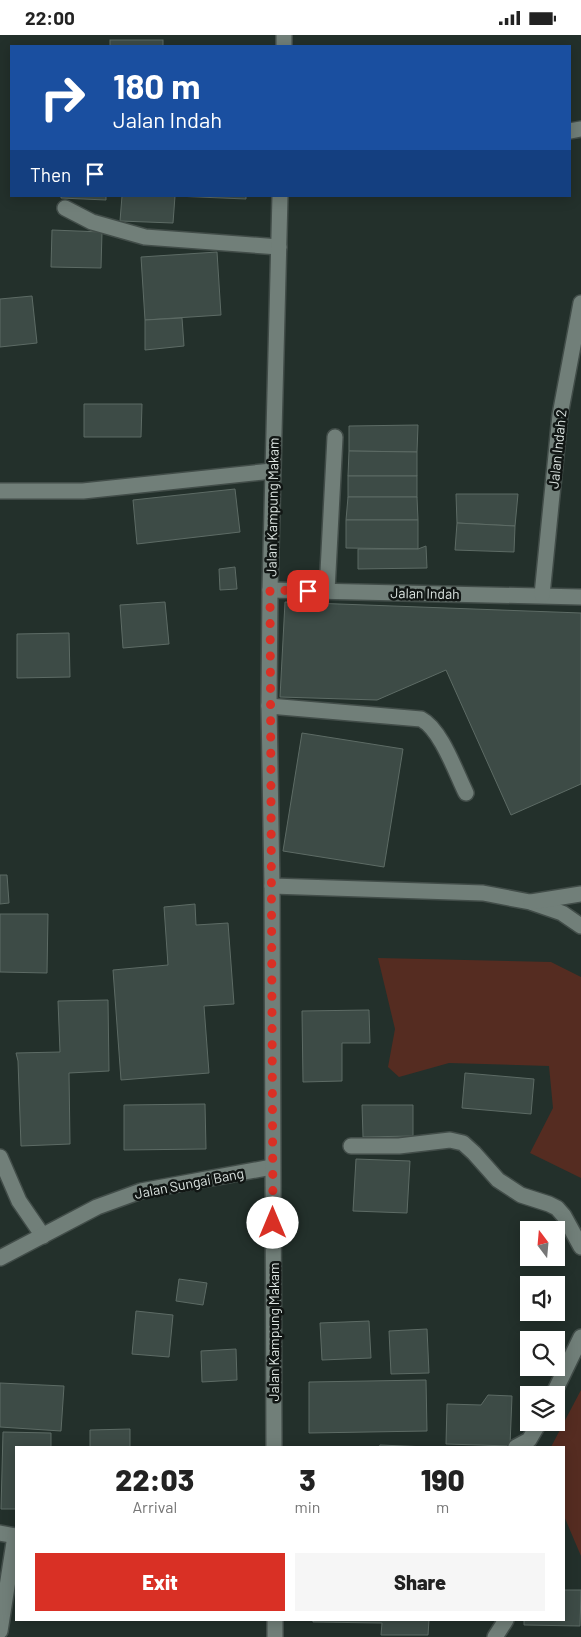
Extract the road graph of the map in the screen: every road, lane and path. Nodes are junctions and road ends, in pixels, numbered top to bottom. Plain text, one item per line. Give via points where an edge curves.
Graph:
1 (280, 197) edge
2 (64, 208) dead end
3 (279, 247) junction
4 (580, 312) edge
5 (335, 437) dead end
6 (272, 471) junction
7 (0, 491) edge
8 (270, 590) junction
9 (327, 591) junction
10 (542, 595) junction
11 (581, 597) edge
12 (269, 706) junction
13 (466, 793) dead end
14 (272, 886) junction
15 (581, 894) edge
16 (530, 902) junction
17 (581, 926) edge
18 (350, 1146) dead end
19 (0, 1157) edge
20 (272, 1167) junction
21 (43, 1236) junction
22 (581, 1247) edge
23 (0, 1258) edge
24 (581, 1337) edge
25 (557, 1386) edge
26 (534, 1431) edge
27 (274, 1446) edge
28 (518, 1446) edge
29 (0, 1533) edge
30 (15, 1536) edge
31 (15, 1542) edge
32 (275, 1621) edge
33 (505, 1621) edge
34 (0, 1631) edge
35 (275, 1637) edge
36 (495, 1637) edge

1 - 3 street, Jalan Kampung Makam
2 - 3 street via 92,222 145,237
3 - 6 street, Jalan Kampung Makam
4 - 10 street, Jalan Indah 2 via 560,415
5 - 9 street
6 - 7 street via 82,491
6 - 8 street, Jalan Kampung Makam
8 - 9 street, Jalan Indah
8 - 12 street, Jalan Kampung Makam
9 - 10 street, Jalan Indah
10 - 11 street, Jalan Indah
12 - 13 street via 421,719 437,733
12 - 14 street, Jalan Kampung Makam
14 - 16 street via 483,893
14 - 20 street, Jalan Kampung Makam
15 - 16 street
16 - 17 street via 562,913
18 - 22 street via 399,1146 450,1139 463,1143 498,1181 520,1195 557,1208
19 - 21 street via 19,1201
20 - 21 street, Jalan Sungai Bang via 141,1191 98,1207
20 - 27 street, Jalan Kampung Makam
21 - 23 street, Jalan Sungai Bang
24 - 25 street
26 - 28 street via 529,1439
29 - 30 street
31 - 34 street
32 - 35 street
33 - 36 street

